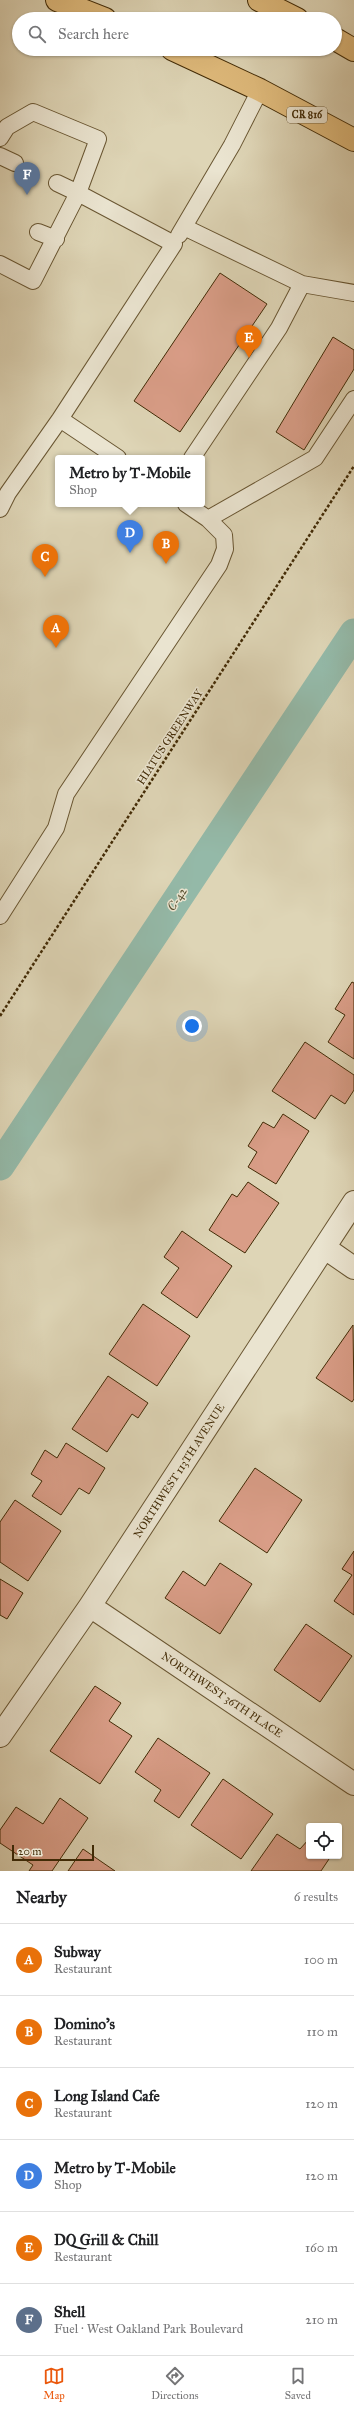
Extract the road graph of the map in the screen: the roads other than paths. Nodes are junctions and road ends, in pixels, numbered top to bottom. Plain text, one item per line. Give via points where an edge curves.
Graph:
1 (57, 0) edge
2 (267, 2) edge
3 (87, 12) edge
4 (285, 12) edge
5 (342, 43) edge
6 (354, 50) edge
7 (187, 56) edge
8 (260, 90) junction
9 (0, 138) edge
10 (354, 140) edge
11 (0, 156) edge
12 (15, 163) dead end
13 (57, 183) dead end
14 (78, 193) junction
15 (184, 227) junction
16 (38, 232) dead end
17 (56, 239) junction
18 (174, 244) junction
19 (0, 264) edge
20 (302, 284) junction
21 (354, 293) edge
22 (354, 399) edge
23 (60, 419) junction
24 (114, 455) edge
25 (194, 455) edge
26 (4, 489) edge
27 (190, 507) edge
28 (0, 509) edge
29 (208, 519) junction
30 (0, 916) edge
31 (354, 1202) edge
32 (326, 1248) junction
33 (354, 1268) edge
34 (90, 1606) junction
35 (0, 1736) edge
36 (351, 1775) edge

1 - 3 main road
2 - 4 main road
5 - 6 main road
7 - 8 main road, CR 816
8 - 10 main road, CR 816
8 - 15 lane via 232,145
9 - 14 lane via 7,126 33,112 98,139
11 - 12 lane
13 - 14 lane
14 - 17 lane
14 - 18 lane
15 - 18 lane
15 - 20 lane
16 - 17 lane
17 - 19 lane via 33,281
18 - 23 lane
20 - 21 lane
20 - 25 lane via 279,328
22 - 29 lane via 315,458
23 - 24 lane
23 - 26 lane
26 - 28 lane
27 - 29 lane
29 - 30 lane via 224,536 225,549 219,565 66,794 56,828
31 - 32 street, NORTHWEST 113TH AVENUE
32 - 33 street
32 - 34 street, NORTHWEST 113TH AVENUE
34 - 35 street, NORTHWEST 113TH AVENUE
34 - 36 street, NORTHWEST 36TH PLACE

